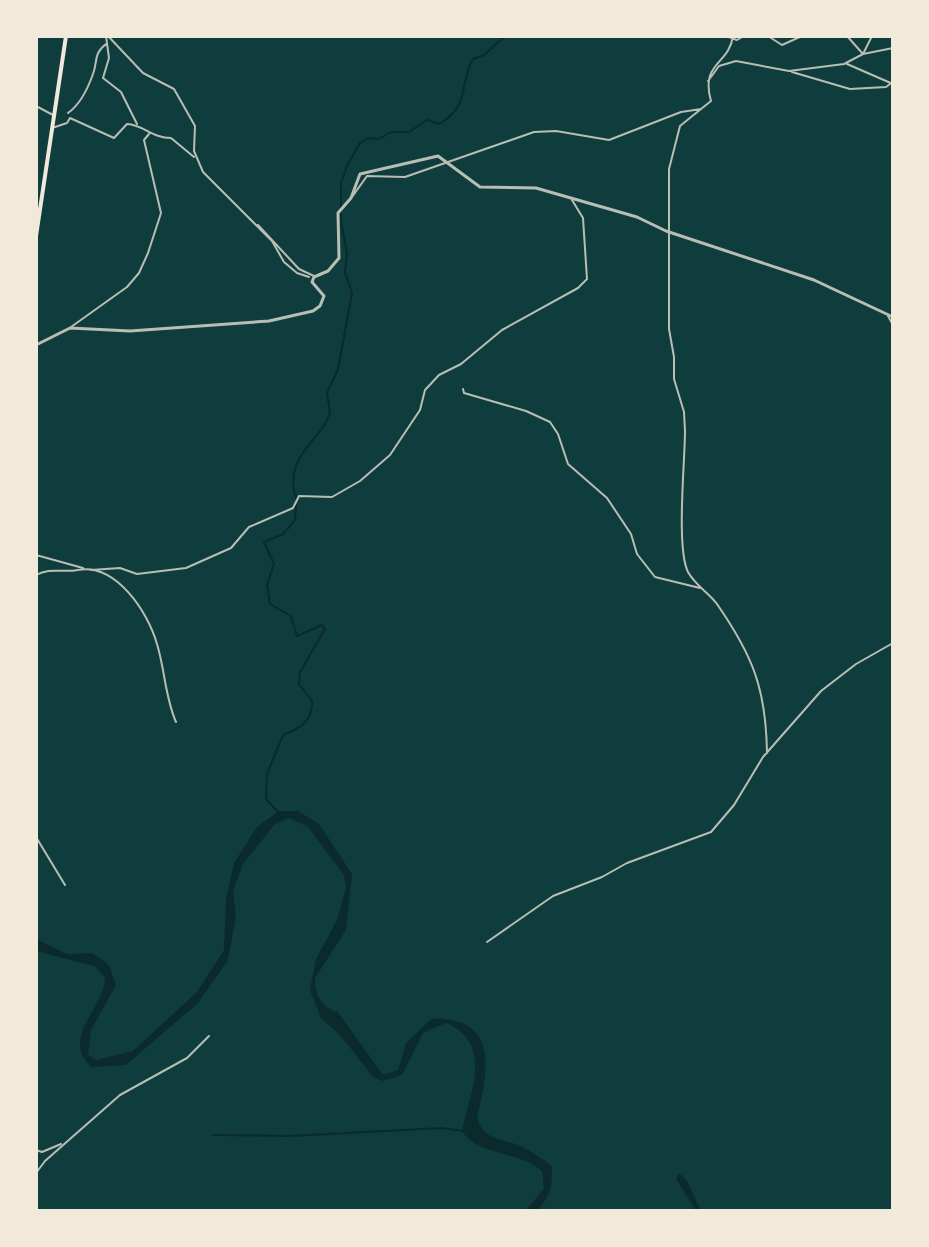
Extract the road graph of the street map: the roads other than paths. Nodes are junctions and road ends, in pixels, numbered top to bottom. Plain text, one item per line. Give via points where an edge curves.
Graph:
1 (66, 36) edge
2 (107, 36) edge
3 (726, 36) edge
4 (744, 36) edge
5 (768, 36) edge
6 (802, 36) edge
7 (847, 36) edge
8 (872, 36) edge
9 (733, 37) edge
10 (107, 43) junction
11 (893, 48) edge
12 (863, 54) junction
13 (844, 64) junction
14 (789, 71) junction
15 (707, 82) junction
16 (891, 84) edge
17 (36, 106) edge
18 (701, 109) junction
19 (68, 113) dead end
20 (54, 115) junction
21 (138, 125) junction
22 (52, 128) junction
23 (149, 134) junction
24 (195, 157) junction
25 (448, 162) junction
26 (571, 197) junction
27 (351, 198) junction
28 (667, 231) junction
29 (36, 236) edge
30 (314, 277) junction
31 (890, 317) edge
32 (893, 325) edge
33 (70, 328) junction
34 (36, 345) edge
35 (463, 389) dead end
36 (36, 555) edge
37 (84, 568) junction
38 (91, 570) junction
39 (36, 575) edge
40 (701, 588) junction
41 (893, 643) edge
42 (176, 722) dead end
43 (767, 753) junction
44 (36, 837) edge
45 (65, 885) dead end
46 (487, 942) dead end
47 (209, 1036) dead end
48 (66, 1142) junction
49 (36, 1150) edge
50 (36, 1173) edge

1 - 20 main road
2 - 10 street
2 - 24 street via 143,73 181,97 195,126
3 - 9 street
4 - 9 street
5 - 6 street via 782,45
7 - 12 street
8 - 12 street
9 - 15 street
10 - 19 street via 94,58 94,73 80,104
10 - 21 street via 103,78 121,92
11 - 12 street
12 - 13 street
13 - 14 street
13 - 16 street
14 - 15 street via 736,61 719,66
14 - 16 street via 850,89
15 - 18 street via 711,101
17 - 20 street
18 - 25 street via 609,140 534,132
18 - 28 street via 680,126 672,145
20 - 22 main road
21 - 22 street via 127,124 114,138 70,118
21 - 23 street
22 - 29 main road
23 - 24 street via 171,138
23 - 33 street via 144,140 161,213 148,253 127,287
24 - 30 street via 203,172 299,269
25 - 26 street via 480,187 519,186
25 - 27 street via 405,177 367,176
25 - 27 street via 434,156 375,168 360,174
26 - 28 street
26 - 38 street via 583,218 587,279 439,375 425,390 420,410 390,455 364,477 332,497 299,496 293,508 249,527 231,548 186,568 137,574 120,568
27 - 30 street via 341,210 339,258
28 - 31 street via 814,280
28 - 40 street via 669,329 684,412 687,570
30 - 33 street via 312,282 324,296 320,306 281,319 130,331
31 - 32 street
33 - 34 street
35 - 40 street via 467,395 550,422 568,464 607,498 649,572
36 - 37 street
37 - 38 street
37 - 39 street
38 - 42 street via 118,583 141,609 157,644
40 - 43 street via 752,658
41 - 43 street via 833,681
43 - 46 street via 734,805 705,836 553,896
44 - 45 street
47 - 48 street via 187,1058 120,1095
48 - 49 street
48 - 50 street

